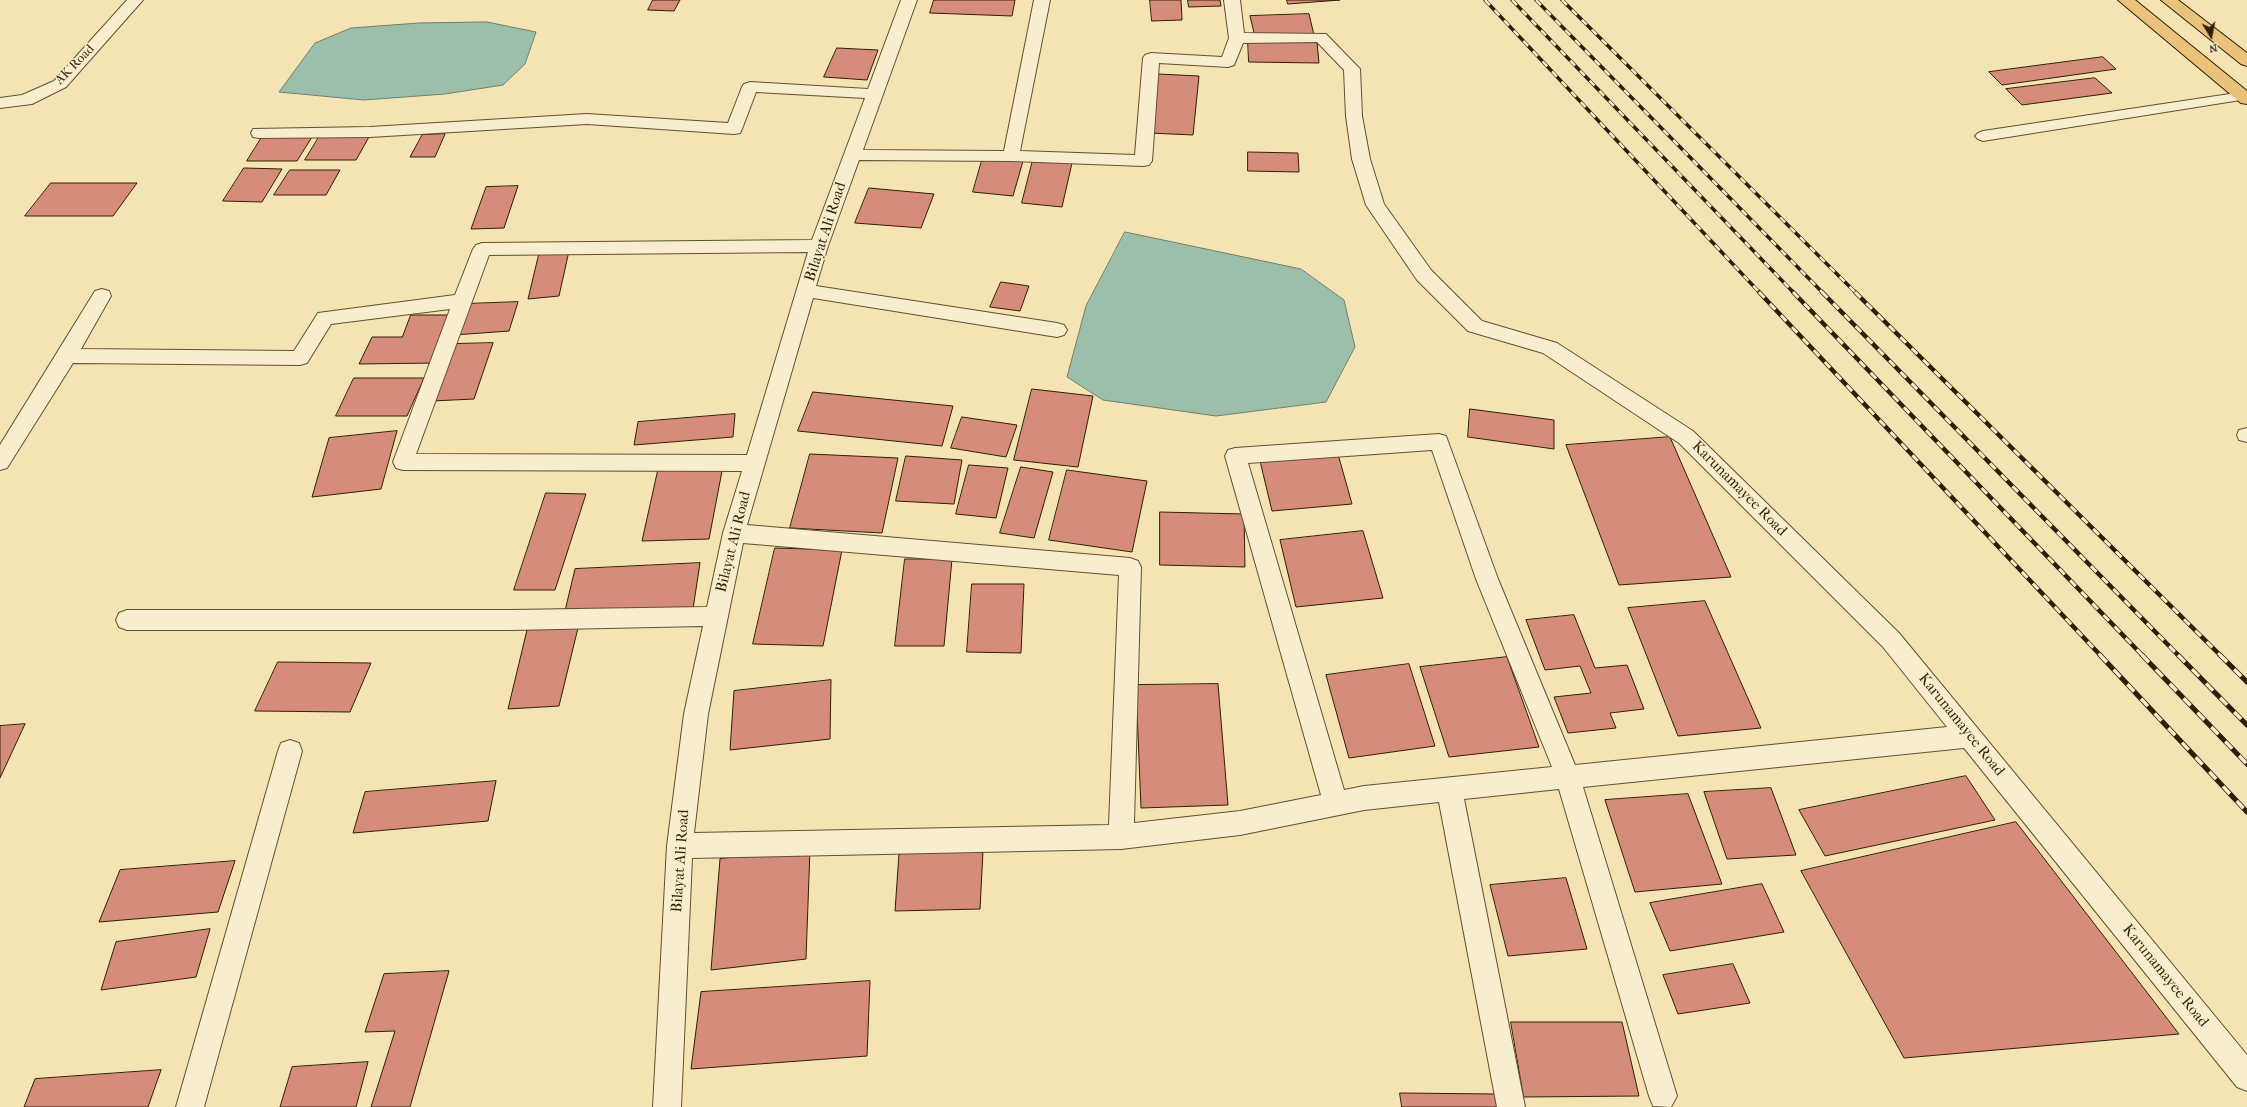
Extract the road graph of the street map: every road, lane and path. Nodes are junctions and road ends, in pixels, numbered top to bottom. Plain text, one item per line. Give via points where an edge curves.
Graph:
1 (135, 0) edge
2 (909, 0) edge
3 (1042, 0) edge
4 (1232, 0) edge
5 (2126, 0) edge
6 (2169, 0) edge
7 (1237, 38) junction
8 (2247, 61) edge
9 (873, 94) junction
10 (2245, 97) edge
11 (0, 103) edge
12 (259, 134) dead end
13 (1983, 136) dead end
14 (851, 155) junction
15 (1011, 156) junction
16 (819, 246) junction
17 (807, 291) junction
18 (102, 296) dead end
19 (464, 301) junction
20 (1057, 330) dead end
21 (67, 356) junction
22 (0, 462) edge
23 (755, 463) junction
24 (734, 533) junction
25 (716, 616) junction
26 (127, 620) dead end
27 (1970, 736) junction
28 (290, 750) dead end
29 (1568, 778) junction
30 (1450, 789) junction
31 (1336, 804) junction
32 (1121, 837) junction
33 (680, 846) junction
34 (2247, 1077) edge
35 (1663, 1096) dead end
36 (190, 1107) edge
37 (667, 1107) edge
38 (1511, 1107) edge

1 - 11 street, AK Road via 60,84 26,100
2 - 9 street, Bilayat Ali Road
3 - 15 street
4 - 7 street
5 - 10 main road
6 - 8 main road
7 - 15 street via 1228,62 1151,58 1143,161
7 - 27 street, Karunamayee Road via 1321,38 1352,69 1354,116 1361,159 1375,205 1424,275 1475,326 1550,348 1686,437 1891,640
9 - 12 street via 750,87 734,129 587,119 370,132
9 - 14 street, Bilayat Ali Road
10 - 13 lane
14 - 15 street
14 - 16 street, Bilayat Ali Road
16 - 17 street, Bilayat Ali Road
16 - 19 street via 482,249
17 - 20 street
17 - 23 street, Bilayat Ali Road
18 - 21 street
19 - 21 street via 325,318 300,358
19 - 23 street via 403,462
21 - 22 street
23 - 24 street, Bilayat Ali Road
24 - 25 street, Bilayat Ali Road
24 - 32 street via 1130,567
25 - 26 street via 511,620
25 - 33 street, Bilayat Ali Road via 696,714
27 - 29 street
27 - 34 street, Karunamayee Road
28 - 36 street
29 - 30 street
29 - 31 street via 1487,579 1439,442 1235,456
29 - 35 street
30 - 31 street via 1364,798
30 - 38 street
31 - 32 street via 1240,823
32 - 33 street
33 - 37 street, Bilayat Ali Road

